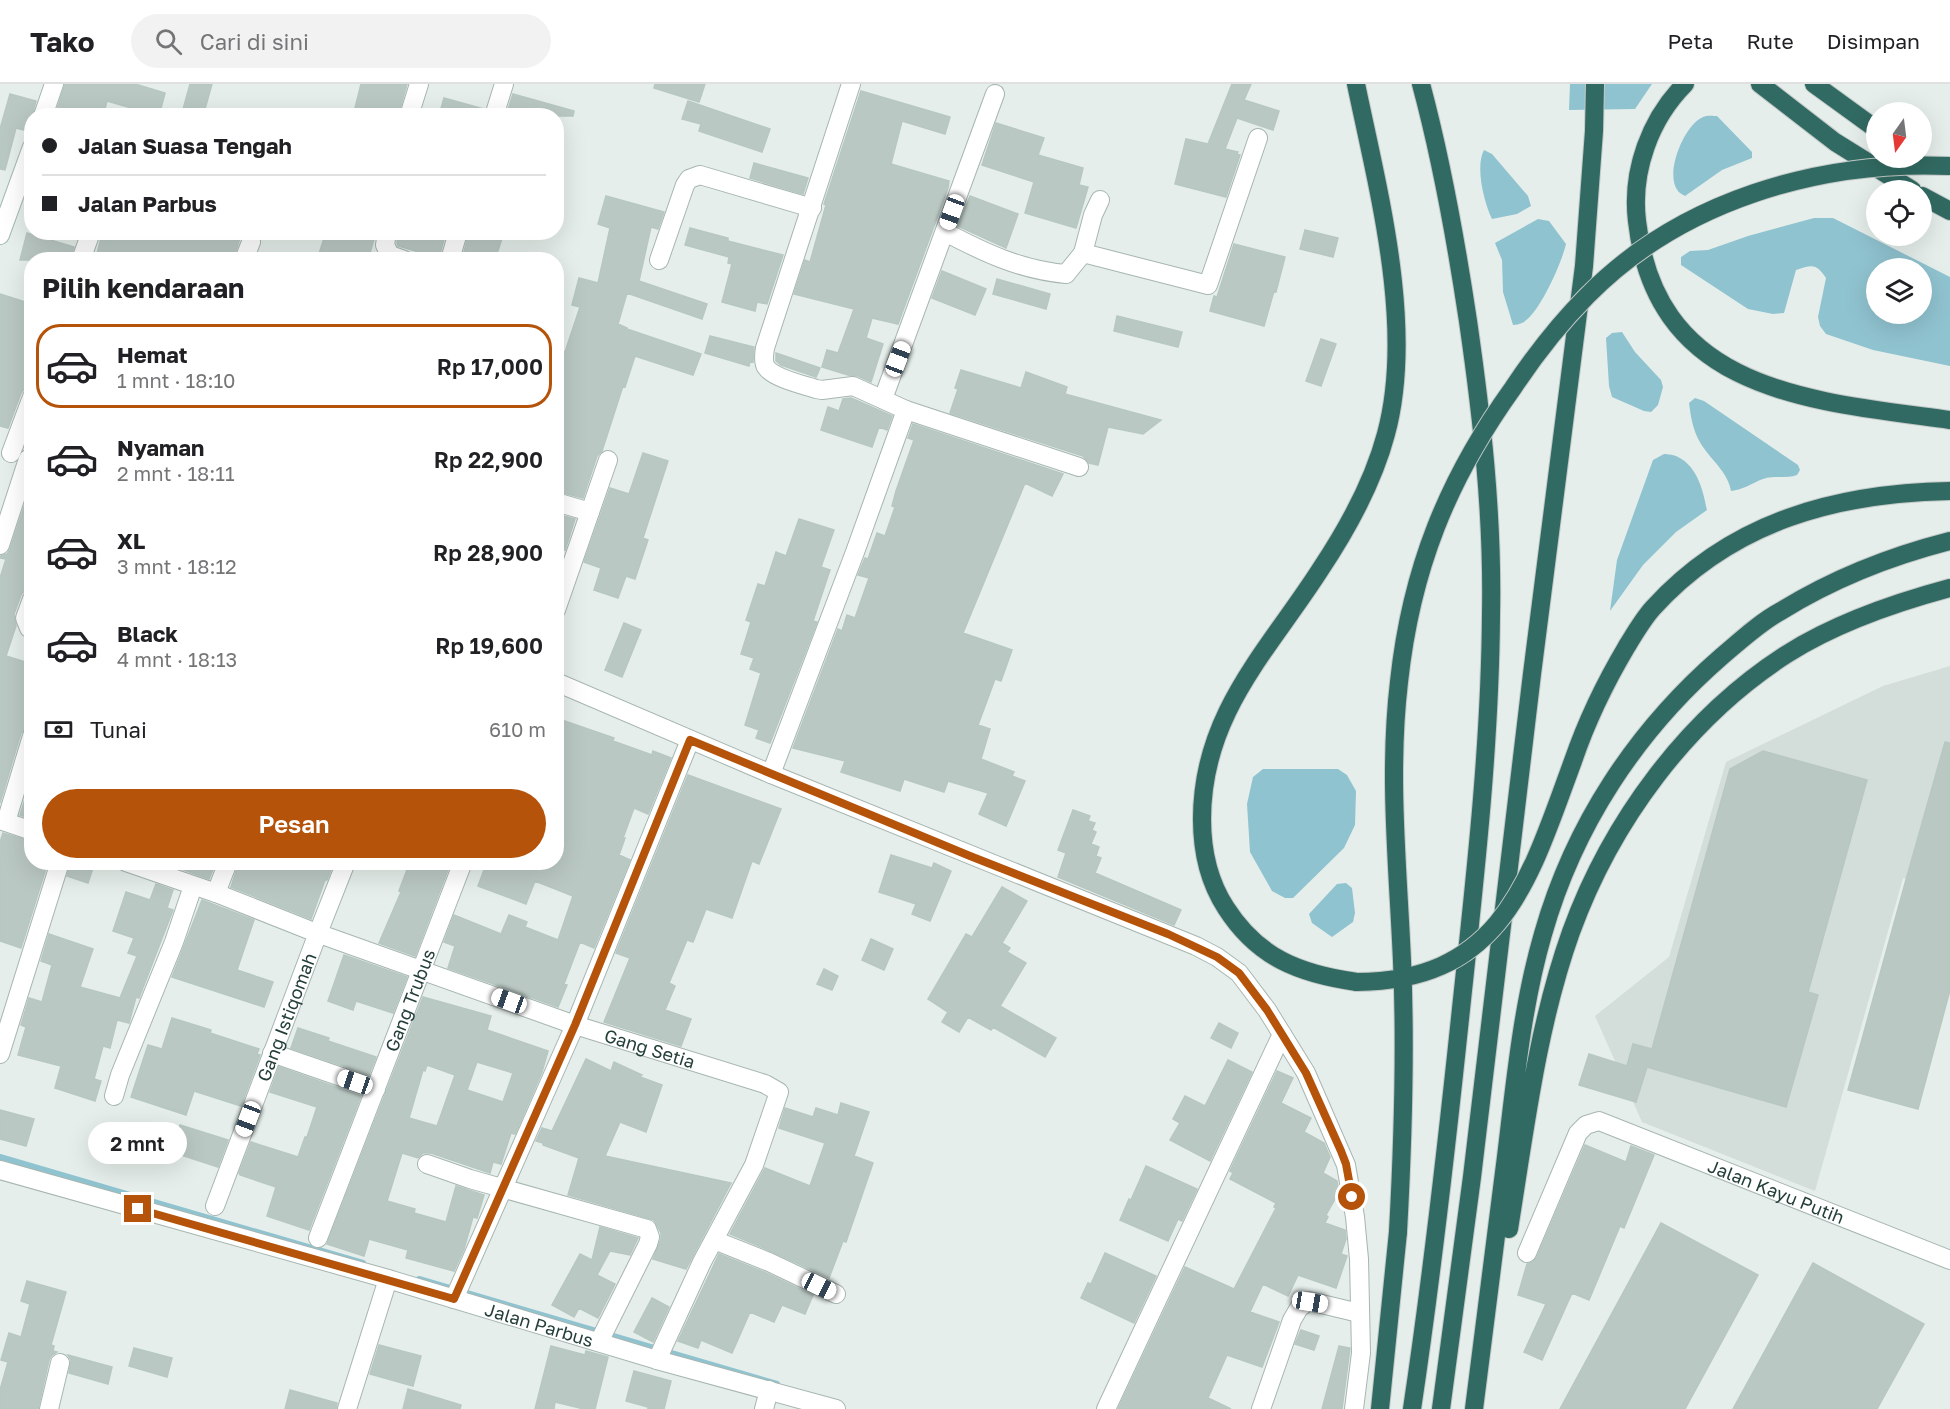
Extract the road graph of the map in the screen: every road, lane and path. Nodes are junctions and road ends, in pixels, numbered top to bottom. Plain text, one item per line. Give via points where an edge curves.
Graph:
1 (54, 84) edge
2 (419, 84) edge
3 (504, 84) edge
4 (851, 84) edge
5 (1356, 84) edge
6 (1422, 84) edge
7 (1595, 84) edge
8 (1685, 84) edge
9 (1760, 84) edge
10 (1814, 84) edge
11 (995, 94) dead end
12 (46, 108) edge
13 (412, 108) edge
14 (497, 108) edge
15 (1866, 122) edge
16 (1258, 138) dead end
17 (1932, 164) edge
18 (1950, 166) edge
19 (24, 169) edge
20 (1950, 173) edge
21 (1896, 180) edge
22 (1100, 200) dead end
23 (1932, 201) edge
24 (812, 208) junction
25 (1950, 211) edge
26 (945, 232) junction
27 (0, 235) edge
28 (251, 242) dead end
29 (247, 252) edge
30 (1083, 254) junction
31 (659, 260) dead end
32 (883, 399) junction
33 (906, 410) junction
34 (1950, 420) edge
35 (24, 430) edge
36 (18, 455) edge
37 (608, 460) dead end
38 (1079, 467) dead end
39 (1950, 491) edge
40 (564, 504) edge
41 (590, 512) junction
42 (1950, 541) edge
43 (0, 545) edge
44 (564, 587) edge
45 (1950, 588) edge
46 (564, 685) edge
47 (690, 740) junction
48 (24, 759) edge
49 (771, 774) junction
50 (3, 821) edge
51 (24, 828) edge
52 (58, 870) edge
53 (148, 870) edge
54 (225, 870) edge
55 (343, 870) edge
56 (460, 870) edge
57 (193, 886) junction
58 (216, 893) junction
59 (318, 933) junction
60 (422, 970) junction
61 (575, 1025) junction
62 (1282, 1034) junction
63 (272, 1053) junction
64 (0, 1054) edge
65 (376, 1089) junction
66 (114, 1096) dead end
67 (427, 1164) dead end
68 (0, 1170) edge
69 (503, 1188) junction
70 (214, 1206) dead end
71 (318, 1238) dead end
72 (714, 1240) junction
73 (1527, 1252) dead end
74 (1950, 1260) edge
75 (388, 1279) junction
76 (457, 1291) junction
77 (836, 1294) dead end
78 (1359, 1313) junction
79 (601, 1338) junction
80 (660, 1353) junction
81 (60, 1363) dead end
82 (769, 1390) junction
83 (49, 1409) edge
84 (347, 1409) edge
85 (764, 1409) edge
86 (836, 1409) edge
87 (1106, 1409) edge
88 (1261, 1409) edge
89 (1354, 1409) edge
90 (1380, 1409) edge
91 (1412, 1409) edge
92 (1441, 1409) edge
93 (1474, 1409) edge
94 (1479, 1409) edge

1 - 12 street
2 - 13 street
3 - 14 street
4 - 24 street
5 - 39 highway, bridge via 1390,258 1396,356 1392,408 1379,459 1337,544 1257,659 1222,723 1209,760 1202,800 1207,867 1219,898 1236,924 1278,960 1329,978 1384,982 1436,969 1459,957 1500,920 1519,893 1545,840 1605,683 1652,610 1676,585 1733,544 1803,512 1884,495
6 - 91 highway via 1445,184 1476,380 1490,535 1491,612 1486,769 1440,1205
7 - 92 highway, bridge via 1584,266
8 - 34 highway via 1654,126 1645,147 1636,192 1638,236 1645,263 1653,287 1683,334 1727,368 1751,380 1810,397
9 - 21 highway via 1835,142
10 - 15 highway
11 - 26 street
16 - 30 street via 1208,285
17 - 20 highway
18 - 90 highway, bridge via 1842,171 1761,190 1691,220 1655,241 1621,265 1561,323 1485,427 1462,468 1417,579 1398,684 1394,817 1405,1071 1398,1232
19 - 27 street
22 - 30 street
23 - 25 highway
24 - 31 street via 700,175 694,177 685,185
24 - 32 street via 765,348 765,367 816,389 853,386
26 - 30 street via 987,254 1046,272 1066,274
26 - 32 street
28 - 29 street
32 - 33 street
33 - 38 street
33 - 49 street
35 - 36 street
36 - 43 street
37 - 41 street
40 - 41 street
41 - 44 street
42 - 93 highway via 1867,568 1820,589 1778,612 1740,640 1670,705 1640,741 1586,825 1554,901 1533,975 1515,1079
45 - 94 highway via 1851,621 1761,672 1679,748 1640,798 1609,849 1571,933 1549,1007 1531,1089
46 - 47 street
47 - 49 street
47 - 61 street
48 - 50 street
49 - 62 street via 1196,946 1239,973
50 - 51 street
52 - 64 street
53 - 57 street, Gang Setia
54 - 58 street
55 - 59 street, Gang Istiqomah
56 - 60 street, Gang Trubus
57 - 58 street, Gang Setia
57 - 66 street
58 - 59 street, Gang Setia
59 - 60 street, Gang Setia
59 - 63 street, Gang Istiqomah
60 - 61 street, Gang Setia
60 - 65 street, Gang Trubus
61 - 69 street
61 - 72 street, Gang Setia via 765,1084 779,1092 754,1165
62 - 78 street via 1306,1073 1346,1164 1359,1259
62 - 87 street
63 - 65 street
63 - 70 street, Gang Istiqomah
65 - 71 street, Gang Trubus
67 - 69 street
68 - 75 street, Jalan Parbus
69 - 76 street
69 - 79 street via 640,1226 650,1233
72 - 77 street
72 - 80 street, Gang Setia
73 - 74 street, Jalan Kayu Putih via 1578,1133 1590,1123 1604,1122
75 - 76 street, Jalan Parbus
75 - 84 street
76 - 79 street, Jalan Parbus
78 - 88 street via 1310,1302 1299,1308
78 - 89 street via 1361,1353
79 - 80 street, Jalan Parbus
80 - 82 street, Jalan Parbus
81 - 83 street
82 - 85 street
82 - 86 street, Jalan Parbus

